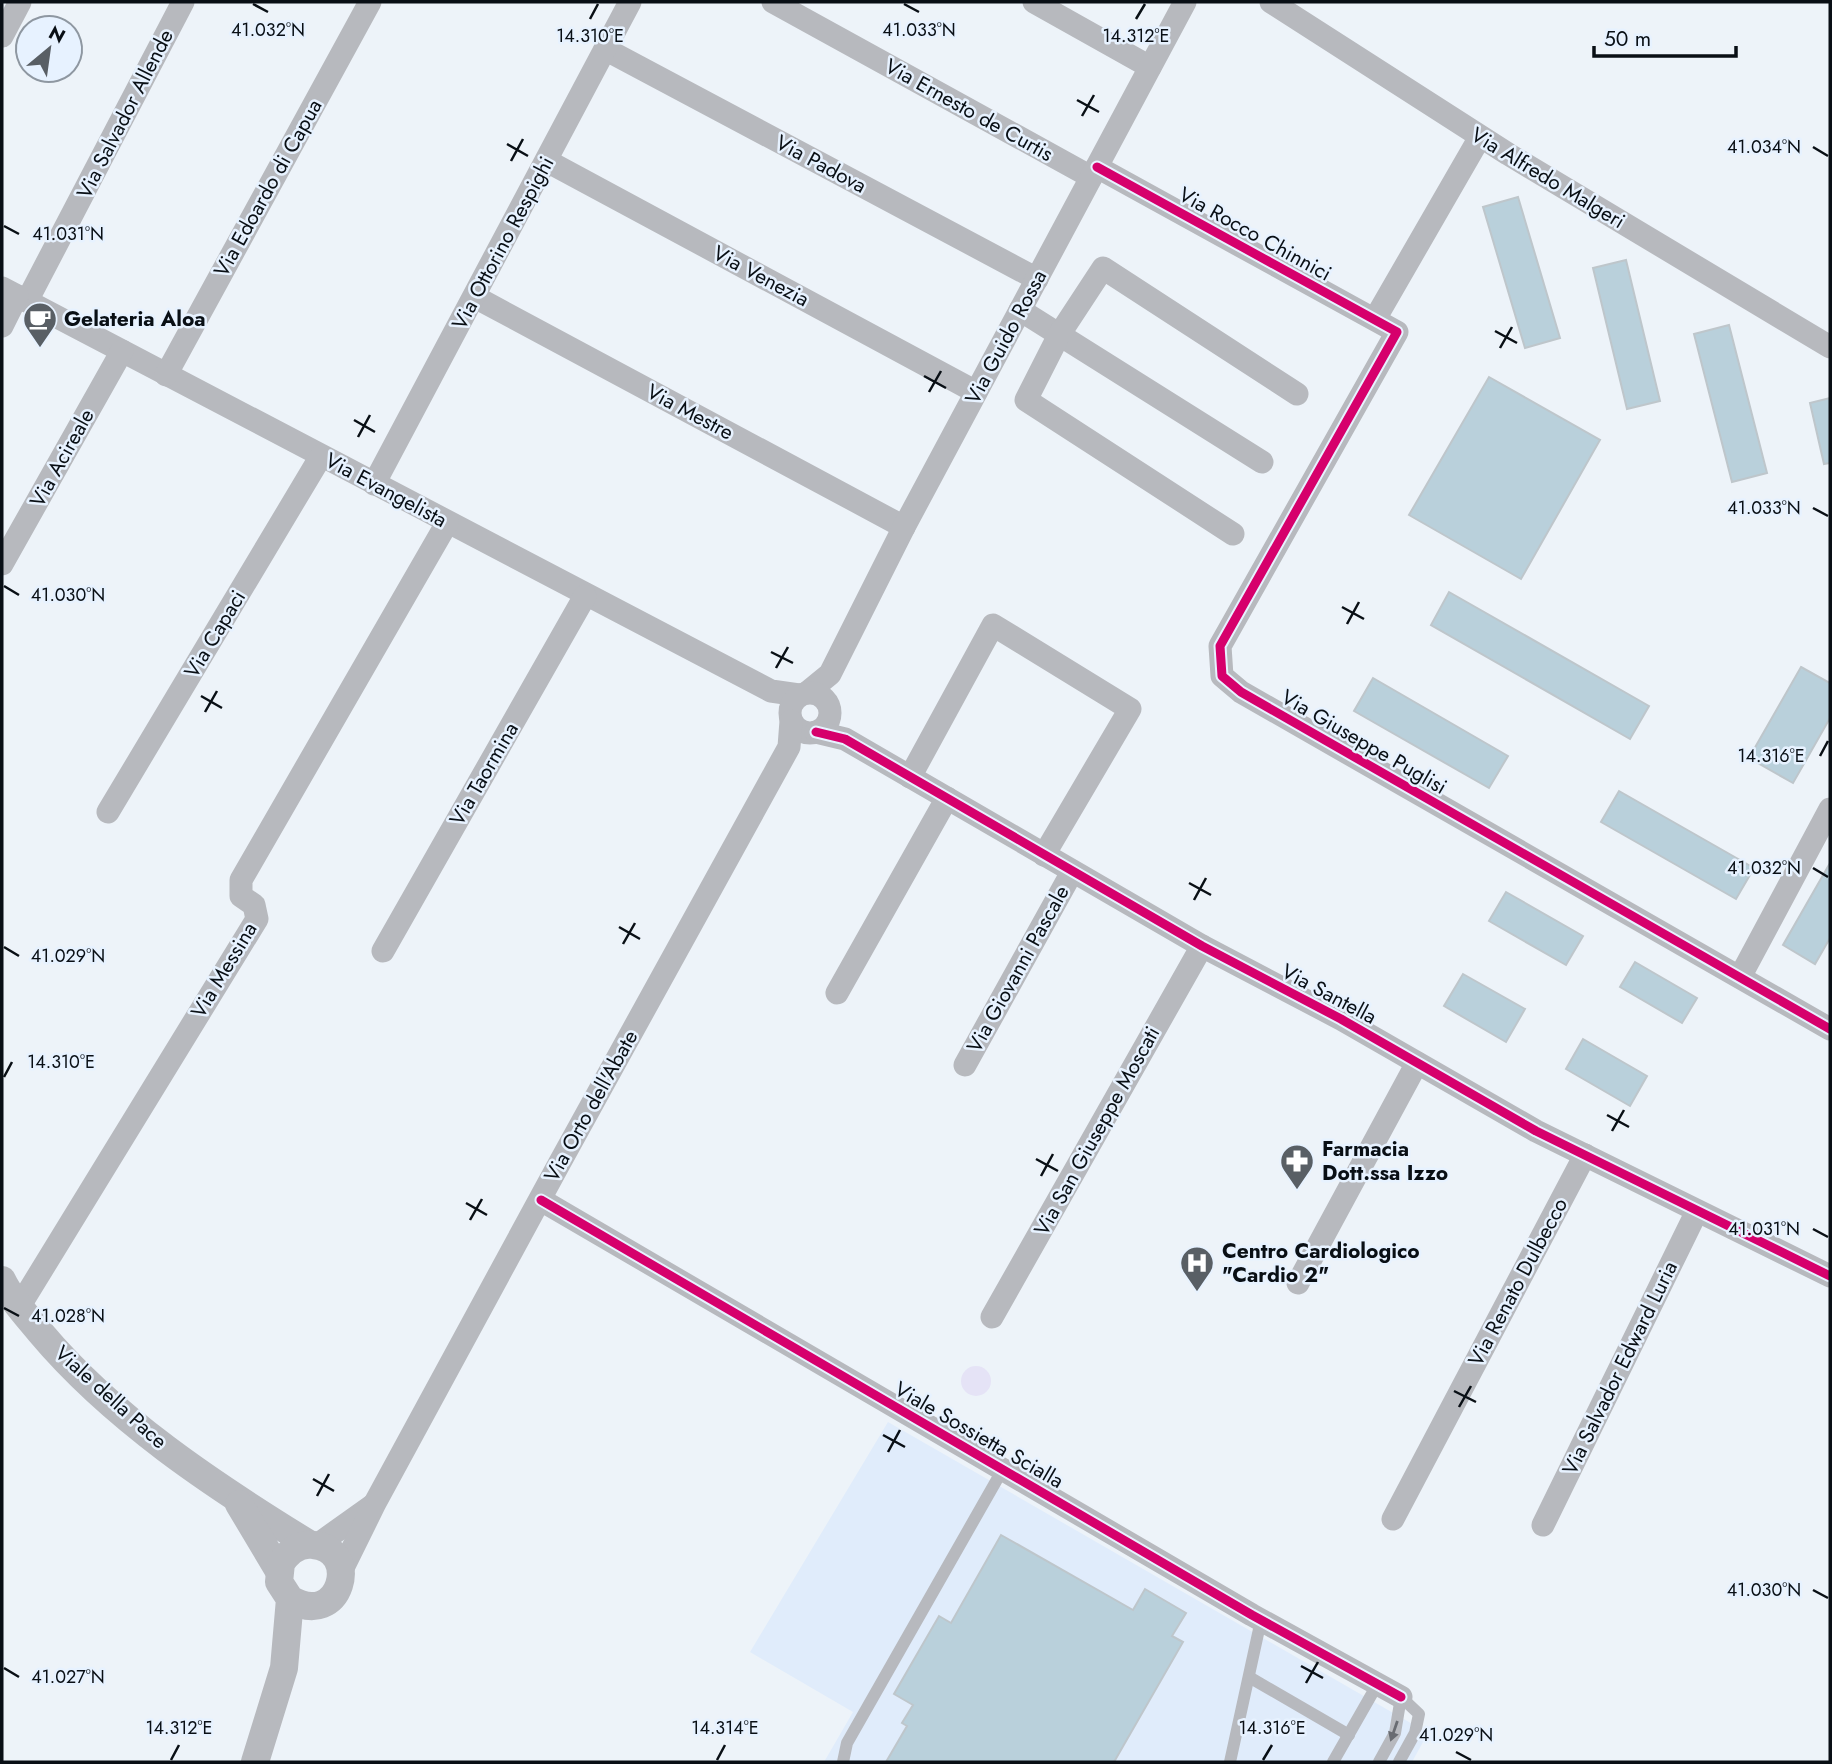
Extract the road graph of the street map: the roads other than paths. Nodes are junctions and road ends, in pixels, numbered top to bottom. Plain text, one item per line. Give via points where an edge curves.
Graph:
1 (20, 2) edge
2 (183, 2) edge
3 (370, 2) edge
4 (630, 2) edge
5 (773, 2) edge
6 (1034, 2) edge
7 (1185, 2) edge
8 (1270, 2) edge
9 (2, 36) edge
10 (605, 49) junction
11 (1150, 66) junction
12 (1480, 137) junction
13 (547, 161) junction
14 (1094, 172) junction
15 (1037, 279) junction
16 (15, 295) edge
17 (475, 297) junction
18 (1020, 310) junction
19 (1375, 320) junction
20 (2, 326) edge
21 (1397, 332) joint
22 (1059, 335) junction
23 (1830, 348) edge
24 (122, 351) junction
25 (166, 375) junction
26 (976, 392) junction
27 (1297, 394) dead end
28 (321, 456) junction
29 (1262, 462) dead end
30 (374, 484) junction
31 (447, 523) junction
32 (904, 527) junction
33 (1233, 534) dead end
34 (2, 564) edge
35 (585, 596) junction
36 (809, 713) junction
37 (910, 777) junction
38 (947, 798) junction
39 (1830, 809) edge
40 (108, 812) dead end
41 (1044, 855) junction
42 (1072, 872) junction
43 (1202, 946) junction
44 (383, 951) dead end
45 (1740, 977) junction
46 (837, 993) dead end
47 (1830, 1029) edge
48 (1417, 1063) junction
49 (965, 1065) dead end
50 (1585, 1155) junction
51 (541, 1200) junction
52 (1697, 1211) junction
53 (1830, 1276) edge
54 (2, 1280) edge
55 (1298, 1283) dead end
56 (19, 1307) junction
57 (992, 1317) dead end
58 (1003, 1469) junction
59 (236, 1499) junction
60 (375, 1503) junction
61 (1393, 1520) dead end
62 (1543, 1525) dead end
63 (313, 1545) junction
64 (279, 1571) junction
65 (341, 1572) junction
66 (290, 1599) junction
67 (319, 1605) junction
68 (1261, 1620) junction
69 (284, 1668) junction
70 (1249, 1677) junction
71 (1377, 1685) junction
72 (1401, 1698) junction
73 (1349, 1735) junction
74 (255, 1762) edge
75 (843, 1762) edge
76 (1230, 1762) edge
77 (1333, 1762) edge
78 (1380, 1762) edge
79 (1398, 1762) edge

1 - 9 street
2 - 16 street, Via Salvador Allende
3 - 25 street, Via Edoardo di Capua
4 - 10 street, Via Ottorino Respighi
5 - 14 street, Via Ernesto de Curtis
6 - 11 street
7 - 11 street, Via Guido Rossa
8 - 12 street, Via Alfredo Malgeri
10 - 13 street, Via Ottorino Respighi
10 - 15 street, Via Padova
11 - 14 street, Via Guido Rossa
12 - 19 street
12 - 23 street, Via Alfredo Malgeri
13 - 17 street, Via Ottorino Respighi
13 - 26 street, Via Venezia
14 - 15 street, Via Guido Rossa
14 - 19 street, Via Rocco Chinnici
15 - 18 street, Via Guido Rossa
16 - 20 street, Via Salvador Allende
16 - 24 street, Via Evangelista
17 - 30 street, Via Ottorino Respighi
17 - 32 street, Via Mestre
18 - 22 street
18 - 26 street, Via Guido Rossa
19 - 21 street, Via Rocco Chinnici
21 - 45 street, Via Giuseppe Puglisi via 1220,646 1222,676 1241,692
22 - 27 street via 1104,268
22 - 29 street
22 - 33 street via 1026,400
24 - 25 street, Via Evangelista
24 - 34 street, Via Acireale
25 - 28 street, Via Evangelista
26 - 32 street, Via Guido Rossa
28 - 30 street, Via Evangelista
28 - 40 street, Via Capaci
30 - 31 street, Via Evangelista
31 - 35 street, Via Evangelista
31 - 56 street, Via Messina via 240,880 242,896 254,905 257,919
32 - 36 street, Via Guido Rossa
35 - 36 street, Via Evangelista
35 - 44 street, Via Taormina
36 - 37 street, Via Santella
36 - 51 street, Via Orto dell'Abate
37 - 38 street, Via Santella
37 - 41 street via 993,625 1130,709
38 - 41 street, Via Santella
38 - 46 street
39 - 45 street
41 - 42 street, Via Santella
42 - 43 street, Via Santella
42 - 49 street, Via Giovanni Pascale
43 - 48 street, Via Santella
43 - 57 street, Via San Giuseppe Moscati
45 - 47 street, Via Giuseppe Puglisi
48 - 50 street, Via Santella
48 - 55 street
50 - 52 street, Via Santella
50 - 61 street, Via Renato Dulbecco
51 - 58 street, Viale Sossietta Scialla
51 - 60 street, Via Orto dell'Abate
52 - 53 street, Via Santella
52 - 62 street, Via Salvador Edward Luria
54 - 56 street, Viale della Pace
56 - 59 street, Viale della Pace via 70,1367
58 - 68 street, Viale Sossietta Scialla
58 - 75 lane via 847,1743
59 - 63 street, Viale della Pace
59 - 64 street, Viale della Pace
60 - 63 street
60 - 65 street, Via Orto dell'Abate
63 - 64 street via 293,1549
63 - 65 street via 333,1554
64 - 66 street via 283,1592
65 - 67 street via 337,1593
66 - 67 street via 309,1607
66 - 69 street
67 - 69 street
68 - 70 lane
68 - 71 street, Viale Sossietta Scialla
69 - 74 street
70 - 73 lane
70 - 76 lane
71 - 72 street, Viale Sossietta Scialla
71 - 73 lane
72 -> 78 lane via 1395,1733
72 - 79 lane via 1419,1714 1415,1733
73 - 77 lane

